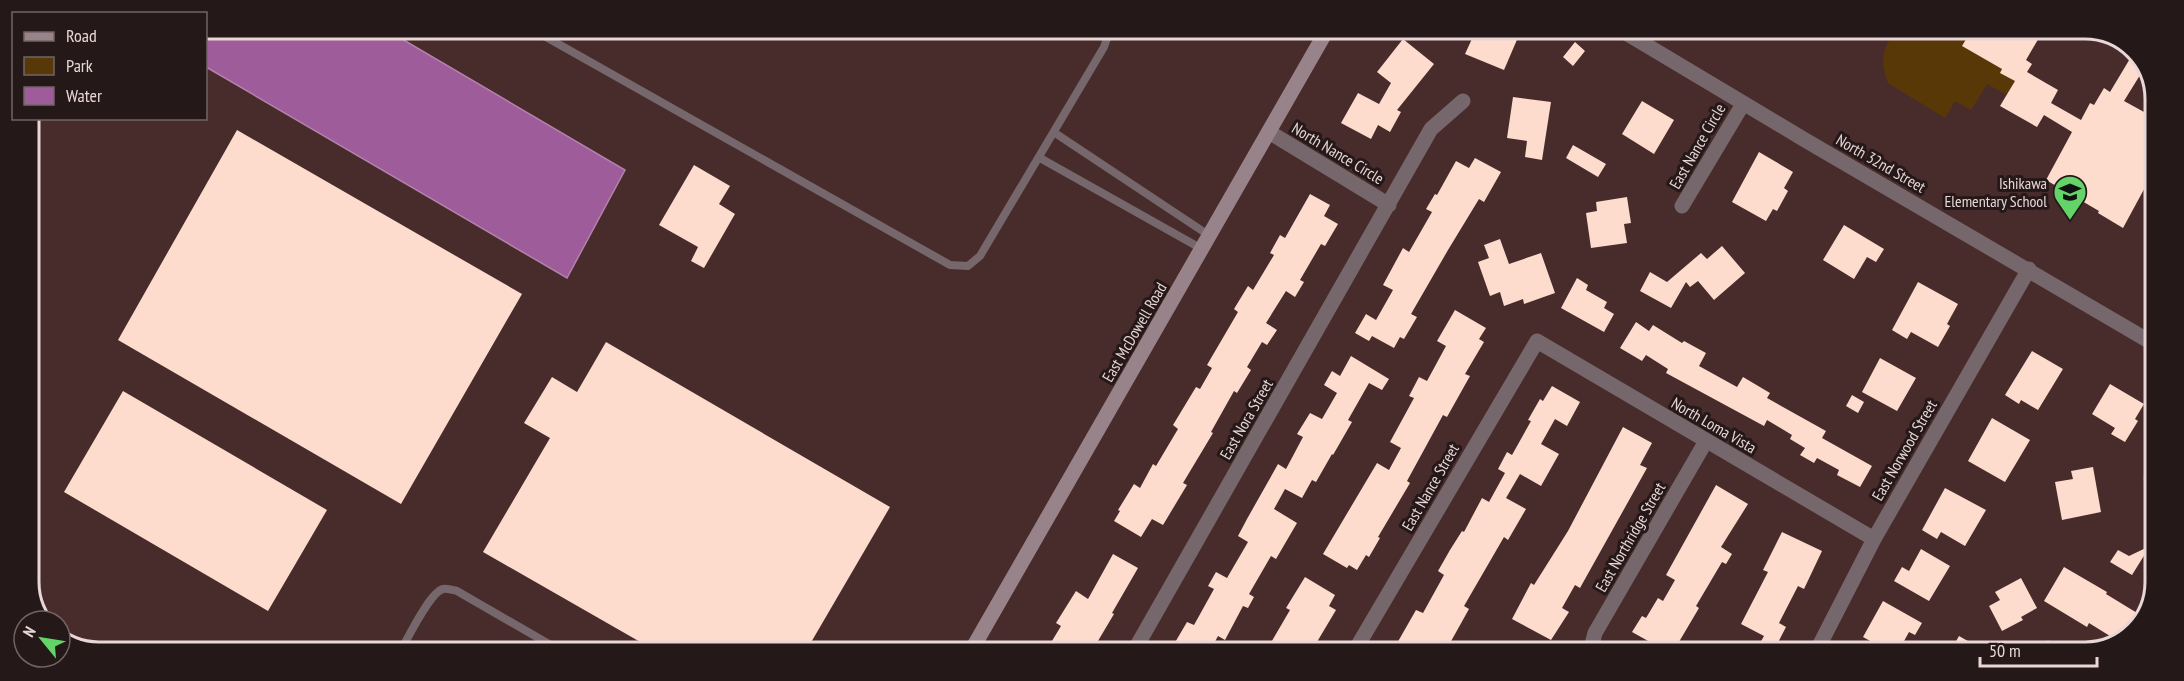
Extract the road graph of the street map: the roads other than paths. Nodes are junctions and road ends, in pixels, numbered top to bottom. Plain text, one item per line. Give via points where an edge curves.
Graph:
1 (550, 39) edge
2 (1107, 39) edge
3 (1322, 39) edge
4 (1637, 39) edge
5 (1463, 101) dead end
6 (1743, 104) junction
7 (1269, 132) junction
8 (1055, 133) junction
9 (1040, 158) junction
10 (1389, 205) junction
11 (1683, 206) dead end
12 (1206, 242) junction
13 (2028, 269) junction
14 (2145, 339) edge
15 (1537, 341) joint
16 (1706, 441) junction
17 (1874, 539) junction
18 (406, 642) edge
19 (545, 642) edge
20 (976, 642) edge
21 (1139, 642) edge
22 (1360, 642) edge
23 (1593, 642) edge
24 (1821, 642) edge

1 - 9 lane via 950,265 968,267 980,256
2 - 8 lane
3 - 7 main road, East McDowell Road
4 - 6 street, North 32nd Street
5 - 10 street, East Nora Street via 1431,129
6 - 11 street, East Nance Circle
6 - 13 street, North 32nd Street
7 - 10 street, North Nance Circle
7 - 12 main road, East McDowell Road
8 - 9 lane
8 - 12 lane
9 - 12 lane
10 - 21 street, East Nora Street
12 - 20 main road, East McDowell Road
13 - 14 street, North 32nd Street
13 - 17 street, East Norwood Street
15 - 16 street, North Loma Vista
15 - 22 street, East Nance Street
16 - 17 street, North Loma Vista
16 - 23 street, East Northridge Street
17 - 24 street, East Norwood Street
18 - 19 lane via 437,591 444,588 457,591

